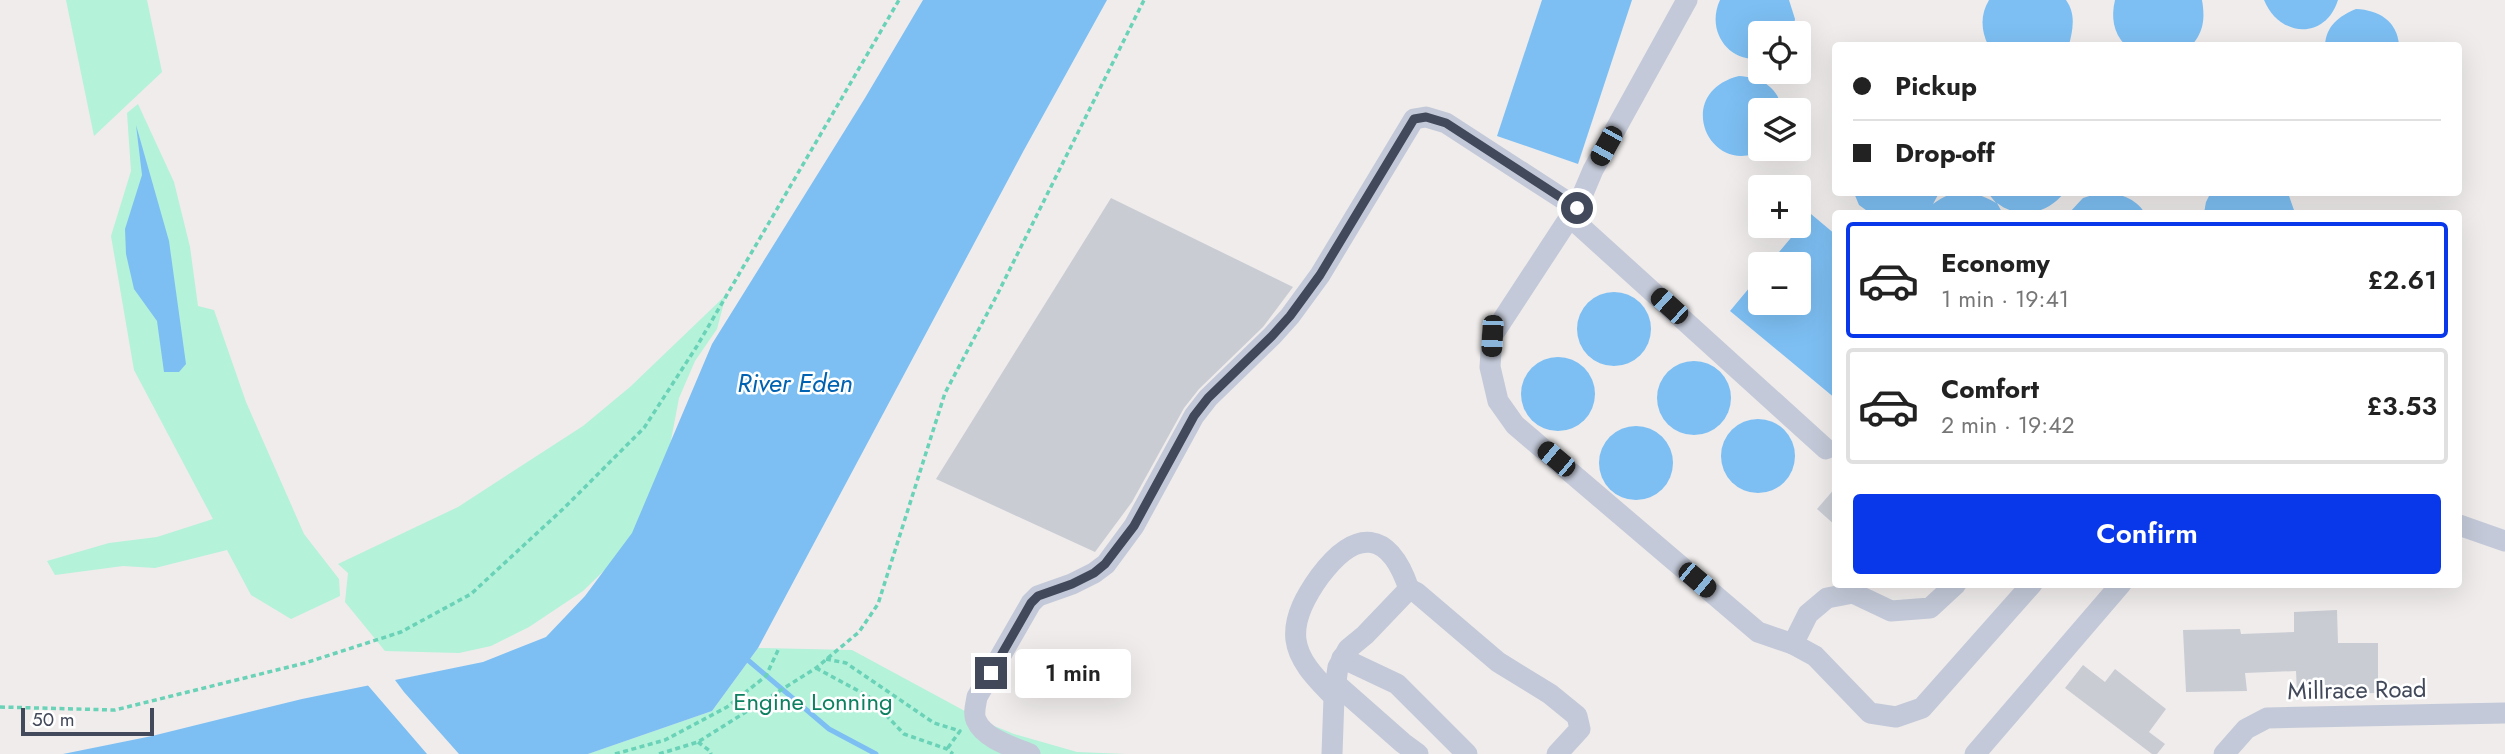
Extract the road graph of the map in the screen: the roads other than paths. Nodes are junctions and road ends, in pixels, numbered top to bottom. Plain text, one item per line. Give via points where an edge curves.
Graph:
1 (1687, 0) edge
2 (1573, 213) junction
3 (1826, 449) dead end
4 (2462, 526) edge
5 (2505, 541) edge
6 (1952, 588) edge
7 (2028, 588) edge
8 (2118, 588) edge
9 (1409, 589) junction
10 (1793, 644) junction
11 (1342, 658) junction
12 (1335, 691) junction
13 (2505, 713) edge
14 (1030, 754) edge
15 (1332, 754) edge
16 (1418, 754) edge
17 (1467, 754) edge
18 (1557, 754) edge
19 (1975, 754) edge
20 (2224, 754) edge

1 - 2 street
2 - 3 street
2 - 10 street via 1492,336 1490,367 1498,401 1515,425 1758,632
2 - 14 street via 1446,123 1414,119 1320,275 1290,316 1194,416 1134,526 1105,564 1031,603 974,709 976,721 988,734
4 - 5 street
6 - 10 street via 1930,608 1891,611 1853,593 1826,598 1808,614
7 - 10 street via 1922,708 1896,717 1870,713 1815,656
8 - 19 street
9 - 11 street
9 - 12 street via 1392,552 1378,544 1352,544 1334,557 1296,621 1296,640 1307,666
9 - 18 street via 1498,662 1577,716 1580,729
11 - 12 street
11 - 17 street via 1397,684
12 - 15 street
12 - 16 street
13 - 20 street, Millrace Road via 2267,718 2246,729

